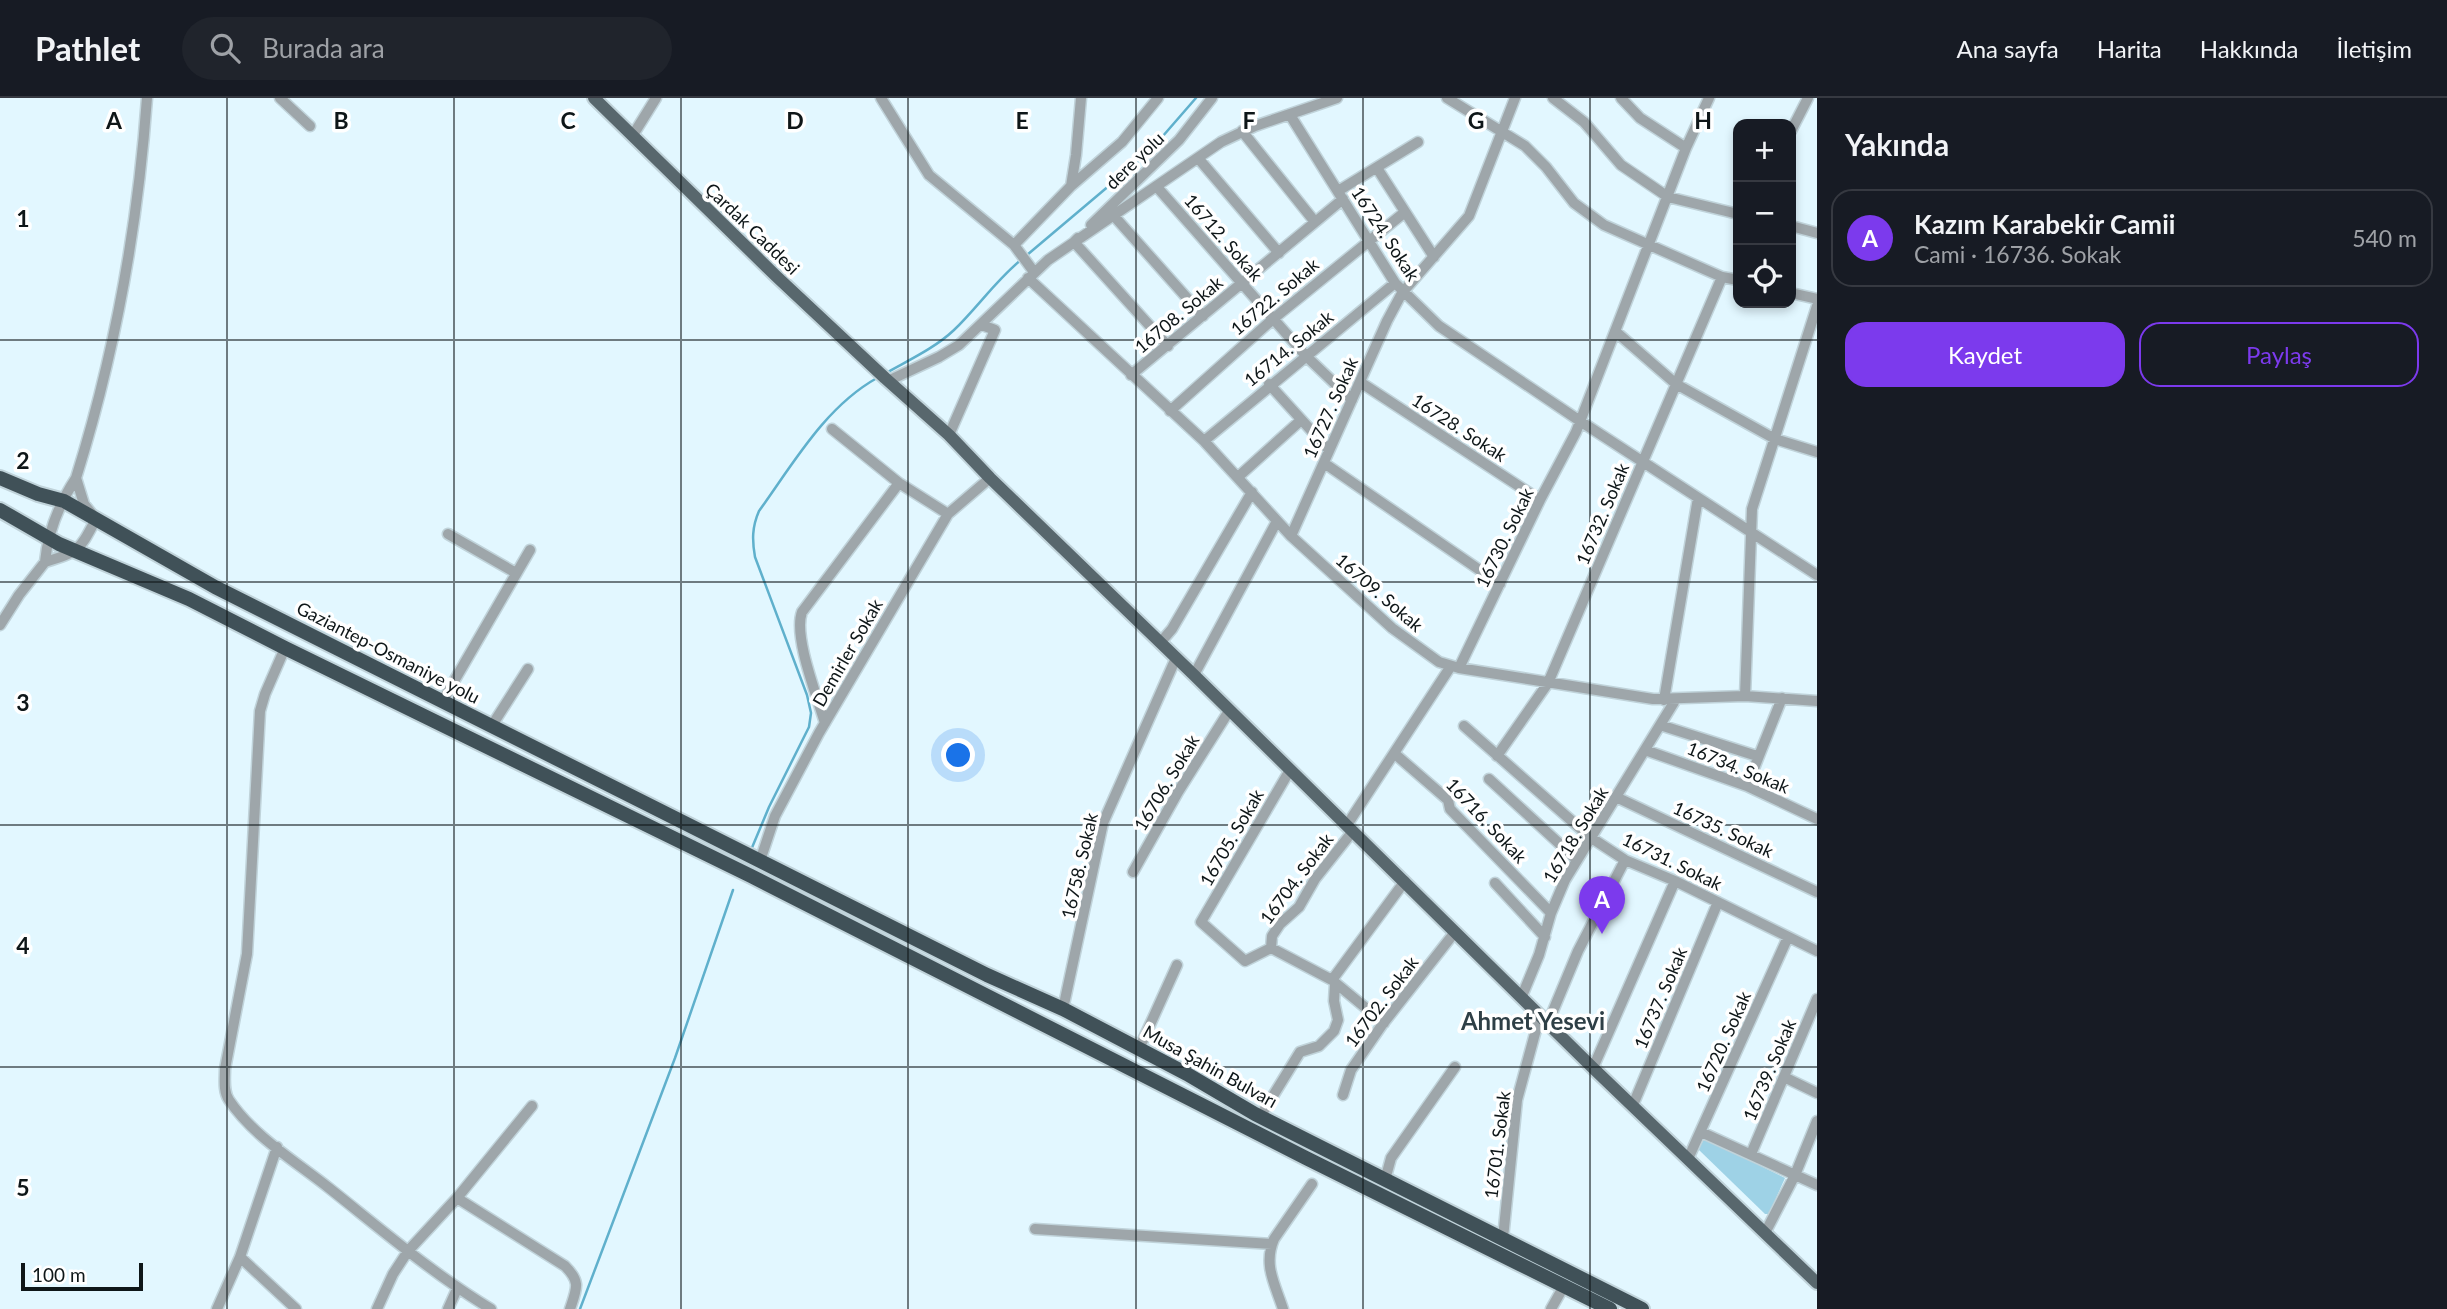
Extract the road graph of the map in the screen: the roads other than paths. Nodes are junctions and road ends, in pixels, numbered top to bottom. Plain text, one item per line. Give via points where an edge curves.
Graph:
1 (146, 98) edge
2 (280, 98) edge
3 (594, 98) edge
4 (656, 98) edge
5 (880, 98) edge
6 (1082, 98) edge
7 (1158, 98) edge
8 (1212, 98) edge
9 (1337, 98) edge
10 (1447, 98) edge
11 (1514, 98) edge
12 (1553, 98) edge
13 (1621, 98) edge
14 (1709, 98) edge
15 (1808, 98) edge
16 (1290, 114) junction
17 (1796, 121) edge
18 (310, 126) dead end
19 (1242, 131) junction
20 (1501, 132) junction
21 (633, 135) junction
22 (1418, 142) dead end
23 (1686, 148) junction
24 (1198, 158) junction
25 (1377, 168) junction
26 (1071, 186) junction
27 (1157, 187) junction
28 (1340, 195) junction
29 (1668, 197) junction
30 (1405, 212) junction
31 (1733, 213) edge
32 (1114, 216) junction
33 (1315, 222) junction
34 (1796, 227) edge
35 (1817, 233) edge
36 (1367, 240) junction
37 (1074, 242) junction
38 (1649, 246) junction
39 (1016, 248) junction
40 (1279, 253) junction
41 (1434, 257) junction
42 (1031, 275) junction
43 (1722, 277) junction
44 (1733, 280) edge
45 (1242, 283) junction
46 (1395, 283) junction
47 (1402, 293) junction
48 (1796, 294) edge
49 (1817, 299) edge
50 (1817, 306) edge
51 (1203, 316) junction
52 (1273, 318) junction
53 (982, 325) junction
54 (1615, 331) junction
55 (1168, 346) junction
56 (1306, 356) junction
57 (1131, 375) junction
58 (887, 379) junction
59 (1360, 382) junction
60 (1269, 384) junction
61 (1676, 384) junction
62 (1352, 400) junction
63 (1170, 411) junction
64 (1300, 421) junction
65 (1580, 421) junction
66 (832, 429) dead end
67 (949, 435) junction
68 (1775, 439) junction
69 (1204, 440) junction
70 (1329, 450) junction
71 (1817, 452) edge
72 (1643, 462) junction
73 (1324, 463) junction
74 (1238, 477) junction
75 (0, 478) edge
76 (76, 478) junction
77 (990, 478) junction
78 (899, 483) junction
79 (1252, 492) junction
80 (1698, 498) junction
81 (1539, 500) junction
82 (64, 501) junction
83 (0, 510) edge
84 (948, 513) junction
85 (96, 519) junction
86 (1277, 521) junction
87 (1751, 533) junction
88 (448, 534) dead end
89 (1291, 537) junction
90 (47, 538) junction
91 (530, 550) dead end
92 (76, 552) junction
93 (45, 562) junction
94 (516, 573) junction
95 (1817, 574) edge
96 (1500, 584) junction
97 (0, 625) edge
98 (1160, 643) junction
99 (285, 648) junction
100 (1175, 658) junction
101 (1455, 667) junction
102 (528, 669) dead end
103 (1194, 675) junction
104 (1548, 683) junction
105 (1745, 695) junction
106 (1782, 698) junction
107 (1676, 699) junction
108 (1664, 700) junction
109 (1817, 701) edge
110 (442, 702) junction
111 (1229, 711) junction
112 (825, 723) junction
113 (1660, 725) junction
114 (1464, 726) dead end
115 (491, 727) junction
116 (1645, 750) junction
117 (1395, 754) junction
118 (1497, 756) junction
119 (1757, 756) junction
120 (1290, 769) junction
121 (1489, 779) dead end
122 (1746, 786) junction
123 (1616, 797) junction
124 (1817, 819) edge
125 (1350, 828) junction
126 (1590, 837) junction
127 (1576, 859) junction
128 (1625, 859) junction
129 (760, 861) junction
130 (1133, 872) dead end
131 (1405, 881) junction
132 (1675, 881) junction
133 (1495, 883) dead end
134 (1817, 892) edge
135 (1718, 902) junction
136 (1551, 913) junction
137 (1455, 932) junction
138 (1545, 937) junction
139 (1788, 937) junction
140 (1271, 948) junction
141 (1817, 951) edge
142 (1177, 965) dead end
143 (1333, 982) junction
144 (1522, 996) junction
145 (1817, 999) edge
146 (1063, 1009) junction
147 (1544, 1019) junction
148 (1384, 1023) junction
149 (1139, 1049) junction
150 (1455, 1067) dead end
151 (1593, 1068) junction
152 (1784, 1077) junction
153 (1817, 1093) edge
154 (1343, 1095) dead end
155 (1633, 1105) junction
156 (532, 1106) dead end
157 (1260, 1117) junction
158 (1817, 1121) edge
159 (1702, 1132) junction
160 (277, 1147) junction
161 (1751, 1154) junction
162 (1688, 1159) junction
163 (1795, 1175) junction
164 (1385, 1180) junction
165 (1312, 1184) dead end
166 (1817, 1185) edge
167 (457, 1198) junction
168 (1035, 1229) dead end
169 (1765, 1233) junction
170 (1503, 1238) junction
171 (1272, 1244) junction
172 (408, 1251) junction
173 (240, 1257) junction
174 (1817, 1283) edge
175 (457, 1289) junction
176 (1570, 1289) junction
177 (1282, 1306) edge
178 (217, 1309) edge
179 (296, 1309) edge
180 (377, 1309) edge
181 (448, 1309) edge
182 (491, 1309) edge
183 (570, 1309) edge
184 (1551, 1309) edge
185 (1598, 1309) edge
186 (1610, 1309) edge
187 (1642, 1309) edge

1 - 76 street via 137,197 116,318 96,414
2 - 18 street
3 - 21 main road, Çardak Caddesi
4 - 21 street
5 - 39 street, 16709. Sokak via 937,183
6 - 26 street
7 - 26 street via 1122,142
8 - 37 street, dere yolu via 1179,140
9 - 16 street
10 - 20 street
11 - 20 street, 16727. Sokak
12 - 29 street via 1584,122 1621,165
13 - 23 street via 1640,118
14 - 23 street, 16730. Sokak
15 - 17 street
16 - 19 street
16 - 28 street, 16724. Sokak
19 - 24 street
19 - 33 street
20 - 38 street via 1525,146 1592,218
20 - 41 street, 16727. Sokak via 1469,216
21 - 58 main road, Çardak Caddesi
22 - 25 street, 16708. Sokak
23 - 29 street, 16730. Sokak
24 - 27 street
24 - 40 street
25 - 28 street, 16708. Sokak
25 - 30 street
26 - 39 street
27 - 32 street
27 - 45 street, 16712. Sokak
28 - 33 street, 16708. Sokak
28 - 36 street, 16724. Sokak
29 - 31 street
29 - 38 street, 16730. Sokak
30 - 36 street, 16722. Sokak
30 - 41 street
32 - 37 street
32 - 51 street
33 - 40 street, 16708. Sokak
34 - 35 street
36 - 46 street, 16724. Sokak
36 - 52 street, 16722. Sokak
37 - 42 street
37 - 55 street
38 - 43 street
38 - 54 street, 16730. Sokak
39 - 42 street, 16709. Sokak
40 - 45 street, 16708. Sokak
41 - 47 street, 16727. Sokak
42 - 53 street
42 - 57 street, 16709. Sokak
43 - 44 street
43 - 61 street, 16732. Sokak
45 - 51 street, 16708. Sokak
45 - 52 street, 16712. Sokak
46 - 47 street, 16724. Sokak
46 - 56 street, 16714. Sokak
47 - 59 street, 16727. Sokak
47 - 65 street, 16724. Sokak via 1454,338
48 - 49 street
50 - 68 street
51 - 55 street, 16708. Sokak
52 - 56 street, 16712. Sokak
52 - 63 street, 16722. Sokak
53 - 58 street via 939,358
53 - 67 street via 995,330
54 - 61 street
54 - 65 street, 16730. Sokak
55 - 57 street, 16708. Sokak
56 - 60 street, 16714. Sokak
56 - 62 street, 16712. Sokak
57 - 63 street, 16709. Sokak
58 - 67 main road, Çardak Caddesi
59 - 62 street, 16727. Sokak
59 - 81 street, 16728. Sokak
60 - 64 street
60 - 69 street, 16714. Sokak
61 - 68 street
61 - 72 street, 16732. Sokak
62 - 70 street, 16727. Sokak
63 - 69 street, 16709. Sokak
64 - 70 street
64 - 74 street
65 - 72 street, 16724. Sokak
65 - 81 street, 16730. Sokak
66 - 78 street
67 - 77 main road, Çardak Caddesi
68 - 71 street
68 - 87 street via 1752,509
69 - 74 street, 16709. Sokak
70 - 73 street, 16727. Sokak
72 - 80 street, 16724. Sokak
72 - 104 street, 16732. Sokak
73 - 89 street, 16727. Sokak
73 - 96 street
74 - 79 street, 16709. Sokak
75 - 82 highway, Gaziantep-Osmaniye yolu
76 - 82 street
76 - 85 street via 84,505
77 - 84 street, Demirler Sokak
77 - 98 main road, Çardak Caddesi
78 - 84 street
78 - 112 street via 799,621
79 - 86 street, 16709. Sokak
79 - 98 street
80 - 87 street, 16724. Sokak
80 - 108 street
81 - 96 street, 16730. Sokak
82 - 85 highway, Gaziantep-Osmaniye yolu
82 - 90 street
83 - 90 highway
84 - 112 street, Demirler Sokak
85 - 92 street
85 - 110 highway, Gaziantep-Osmaniye yolu via 215,587
86 - 89 street, 16709. Sokak
86 - 103 street
87 - 95 street, 16724. Sokak
87 - 105 street
88 - 94 street
89 - 101 street, 16709. Sokak via 1392,628 1428,655
90 - 92 highway
90 - 93 street
91 - 94 street
92 - 93 street
92 - 99 highway via 189,598
93 - 97 street
94 - 110 street
96 - 101 street, 16730. Sokak
98 - 100 main road, Çardak Caddesi
99 - 160 street via 260,711 247,954 225,1069 227,1097
99 - 176 highway, Musa Şahin Bulvarı via 751,876
100 - 103 main road, Çardak Caddesi
100 - 146 street, 16758. Sokak via 1103,823
101 - 104 street, 16709. Sokak
101 - 117 street, 16730. Sokak
102 - 115 street
103 - 111 main road, Çardak Caddesi
104 - 108 street, 16709. Sokak
104 - 118 street, 16732. Sokak
105 - 106 street, 16709. Sokak
105 - 107 street, 16709. Sokak
106 - 109 street, 16709. Sokak
106 - 119 street
107 - 108 street, 16709. Sokak
107 - 113 street, 16718. Sokak
110 - 115 highway, Gaziantep-Osmaniye yolu
111 - 120 main road, Çardak Caddesi
111 - 130 street, 16706. Sokak
112 - 129 street, Demirler Sokak via 775,816
113 - 116 street, 16718. Sokak
113 - 119 street
114 - 118 street, 16731. Sokak
115 - 129 highway, Gaziantep-Osmaniye yolu
116 - 122 street, 16734. Sokak
116 - 123 street, 16718. Sokak
117 - 125 street, 16730. Sokak
117 - 136 street, 16716. Sokak via 1448,800 1450,809
118 - 126 street, 16731. Sokak
119 - 122 street
120 - 125 main road, Çardak Caddesi
120 - 140 street, 16705. Sokak via 1201,922 1245,961
121 - 127 street
122 - 124 street, 16734. Sokak
123 - 126 street, 16718. Sokak
123 - 134 street, 16735. Sokak
125 - 131 main road, Çardak Caddesi
125 - 140 street, 16704. Sokak via 1299,907 1272,936
126 - 127 street, 16718. Sokak
126 - 128 street, 16731. Sokak
127 - 136 street, 16718. Sokak
128 - 132 street, 16731. Sokak
128 - 147 street, 16701. Sokak
129 - 146 highway, Musa Şahin Bulvarı
131 - 137 main road, Çardak Caddesi
131 - 143 street
132 - 135 street, 16731. Sokak
132 - 151 street
133 - 138 street
135 - 139 street, 16731. Sokak
135 - 155 street, 16737. Sokak
136 - 138 street, 16718. Sokak
137 - 144 main road, Çardak Caddesi
137 - 148 street, 16702. Sokak
138 - 144 street, 16718. Sokak
139 - 141 street, 16731. Sokak
139 - 159 street, 16720. Sokak
140 - 143 street
142 - 149 street
143 - 148 street
143 - 157 street via 1338,1020 1334,1031 1319,1046 1300,1052
144 - 147 main road, Çardak Caddesi
145 - 152 street, 16739. Sokak
146 - 149 highway, Musa Şahin Bulvarı
147 - 151 main road, Çardak Caddesi
147 - 170 street, 16701. Sokak via 1517,1100
148 - 154 street, 16702. Sokak via 1351,1070
149 - 157 highway, Musa Şahin Bulvarı
150 - 164 street via 1391,1158
151 - 155 main road, Çardak Caddesi
152 - 153 street
152 - 161 street, 16739. Sokak
155 - 162 main road, Çardak Caddesi
156 - 167 street
157 - 164 highway, Musa Şahin Bulvarı
158 - 163 street
159 - 161 street
159 - 162 street, 16720. Sokak
160 - 172 street
160 - 173 street
161 - 163 street
162 - 169 main road, Çardak Caddesi
163 - 166 street
163 - 169 street
164 - 170 highway, Musa Şahin Bulvarı
165 - 171 street
167 - 172 street
167 - 183 street via 570,1271 577,1288
168 - 171 street
169 - 174 main road, Çardak Caddesi
170 - 187 highway, Musa Şahin Bulvarı
171 - 177 street via 1269,1266
172 - 175 street
172 - 180 street
173 - 178 street
173 - 179 street
175 - 181 street
175 - 182 street
176 - 184 street
176 - 185 highway
176 - 186 highway, Musa Şahin Bulvarı

